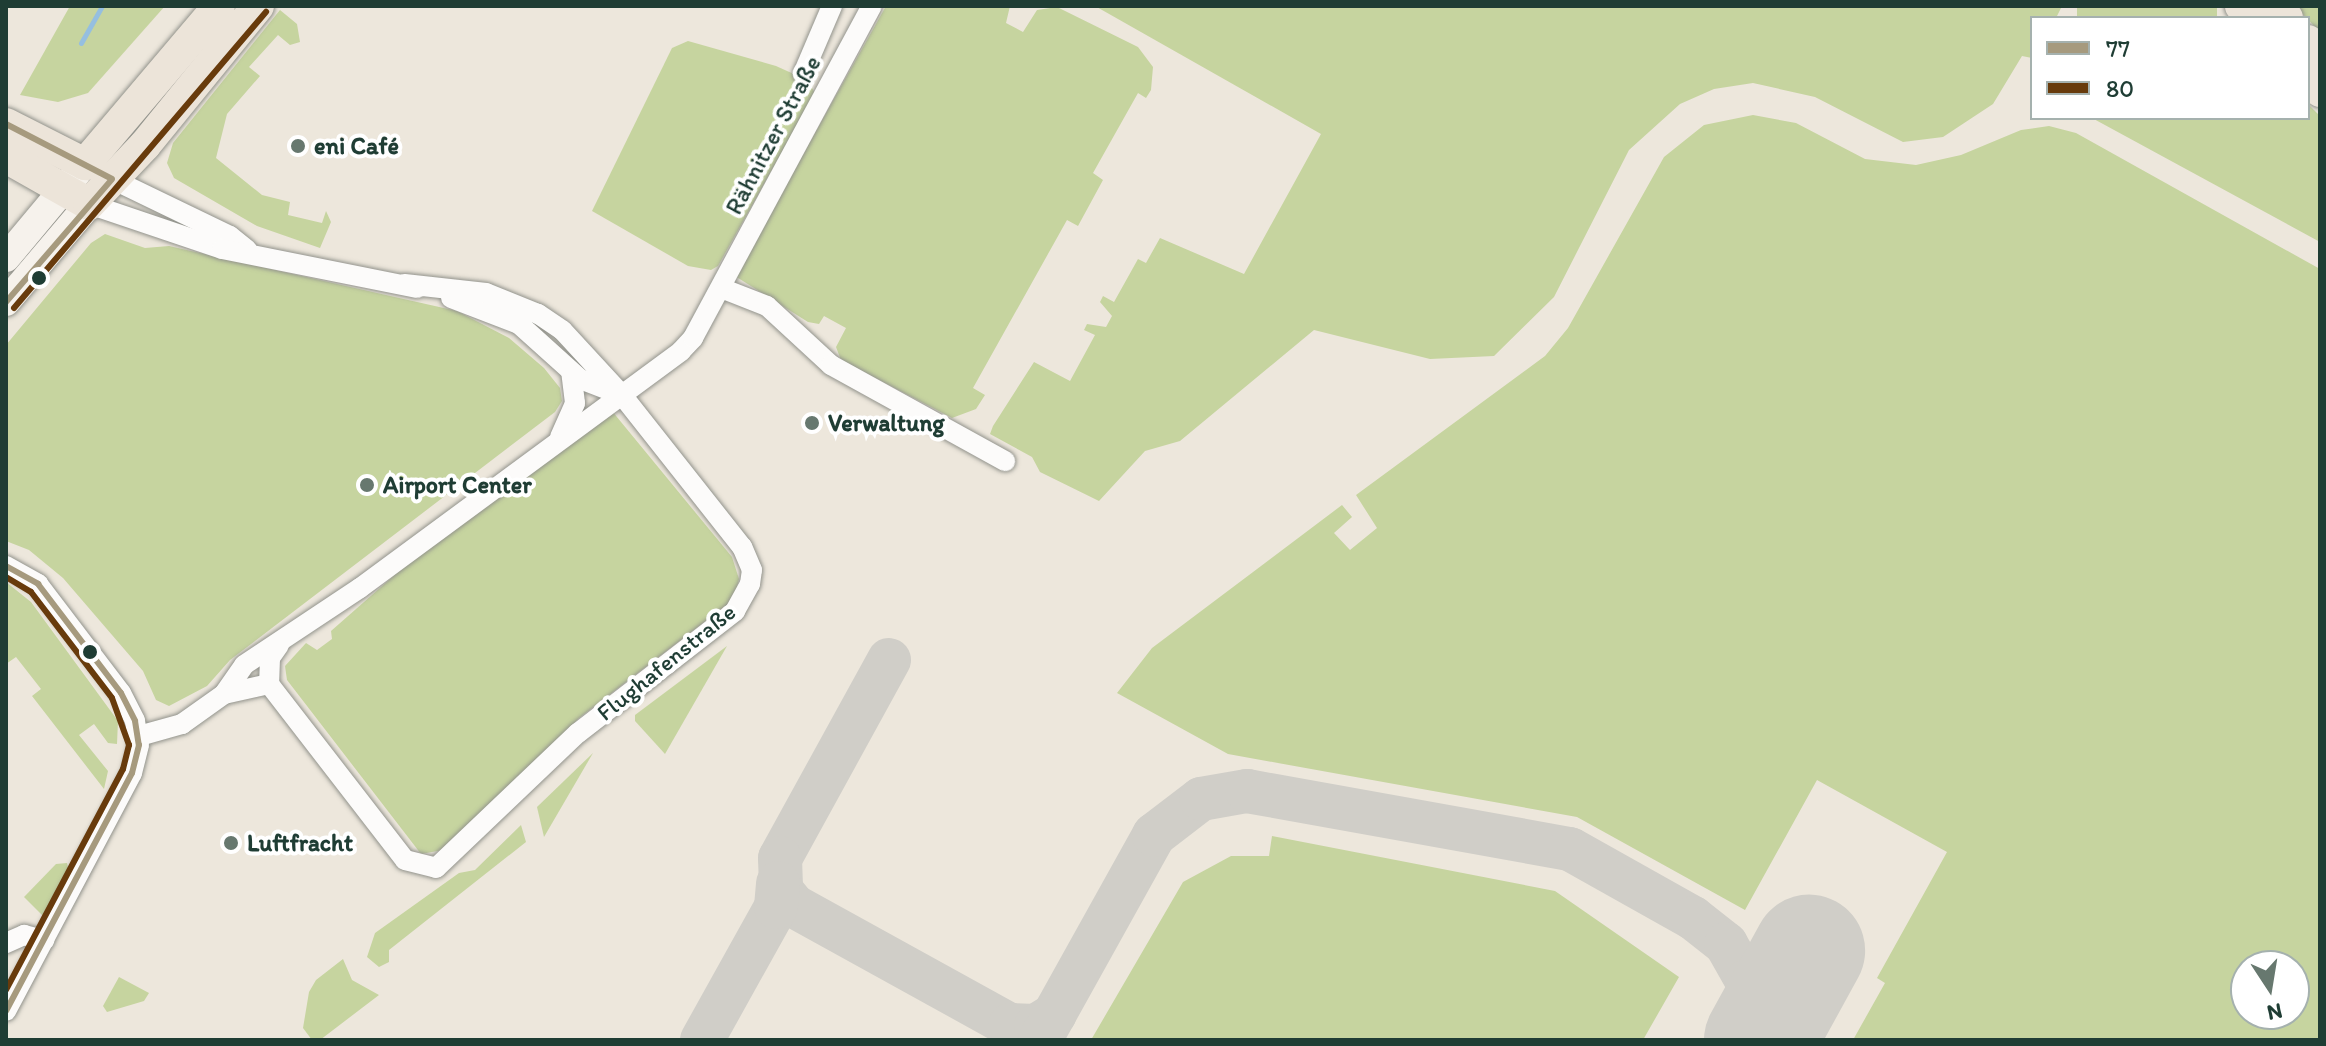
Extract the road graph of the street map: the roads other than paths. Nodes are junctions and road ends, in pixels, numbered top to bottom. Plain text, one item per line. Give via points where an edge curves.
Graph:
1 (219, 6) edge
2 (258, 6) edge
3 (832, 6) edge
4 (872, 6) edge
5 (803, 74) dead end
6 (6, 124) edge
7 (6, 157) edge
8 (99, 172) junction
9 (76, 197) junction
10 (247, 250) junction
11 (6, 258) edge
12 (404, 284) junction
13 (721, 288) junction
14 (6, 302) edge
15 (571, 372) junction
16 (622, 395) junction
17 (558, 441) junction
18 (1005, 461) dead end
19 (6, 566) edge
20 (279, 645) junction
21 (269, 684) junction
22 (224, 694) junction
23 (139, 736) junction
24 (44, 940) junction
25 (6, 943) edge
26 (6, 1011) edge

1 - 8 main road
2 - 8 main road
3 - 5 street
4 - 13 street, Rähnitzer Straße
6 - 8 main road, Flughafenstraße
7 - 9 main road, Flughafenstraße
8 - 9 main road
8 - 10 street, Flughafenstraße via 230,236
9 - 10 street, Flughafenstraße via 222,249
9 - 11 main road
9 - 14 main road
10 - 12 street, Flughafenstraße
12 - 15 street, Flughafenstraße via 474,304 519,324
12 - 16 street, Flughafenstraße via 486,293 538,314 583,349
13 - 16 street, Rähnitzer Straße via 687,344
13 - 18 street via 776,313 831,365
15 - 16 street, Flughafenstraße
15 - 17 street via 575,403
16 - 17 street, Rähnitzer Straße
16 - 21 street, Flughafenstraße via 742,547 752,570 750,584 735,611 578,733 447,861 436,868 405,860
17 - 20 street
19 - 23 street via 24,573 51,599 130,707
20 - 21 street via 270,658
20 - 22 street via 244,665
21 - 22 street
22 - 23 street via 182,724
23 - 24 street via 132,773
24 - 25 street via 24,935
24 - 26 street

